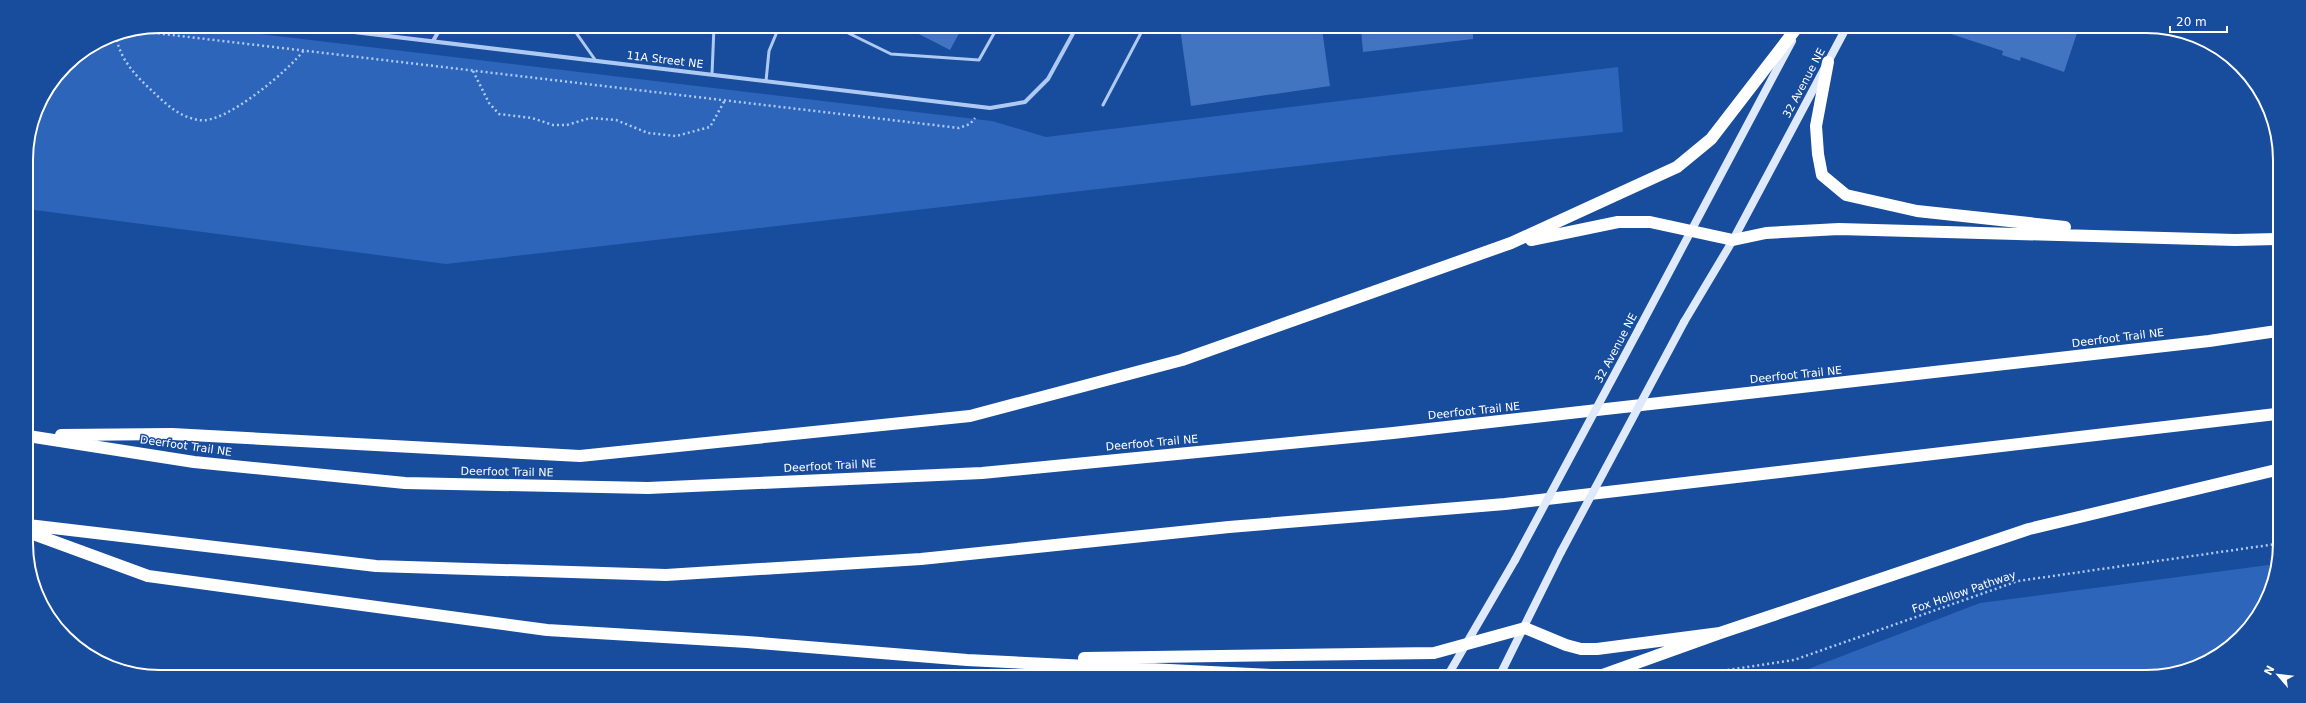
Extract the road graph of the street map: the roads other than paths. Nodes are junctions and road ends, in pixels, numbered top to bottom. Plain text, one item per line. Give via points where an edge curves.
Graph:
1 (364, 33) edge
2 (438, 33) edge
3 (576, 33) edge
4 (714, 33) edge
5 (777, 33) edge
6 (848, 33) edge
7 (994, 33) edge
8 (1073, 33) edge
9 (1141, 33) edge
10 (1795, 33) edge
11 (1795, 33) edge
12 (1843, 33) edge
13 (433, 41) junction
14 (596, 60) junction
15 (1828, 62) junction
16 (712, 74) junction
17 (766, 81) junction
18 (1103, 105) dead end
19 (1690, 232) junction
20 (2144, 236) junction
21 (2273, 239) edge
22 (1733, 240) junction
23 (1511, 243) junction
24 (2273, 331) edge
25 (1639, 406) junction
26 (2273, 414) edge
27 (33, 436) edge
28 (33, 437) edge
29 (2273, 471) edge
30 (33, 527) edge
31 (33, 534) edge
32 (1525, 628) junction
33 (1720, 633) junction
34 (1463, 647) junction
35 (967, 660) junction
36 (1170, 670) edge
37 (1451, 670) edge
38 (1503, 670) edge
39 (1617, 670) edge

1 - 13 street, 11A Street NE
2 - 13 street
3 - 14 lane
4 - 16 lane
5 - 17 lane via 769,51
6 - 7 lane via 891,54 979,60
8 - 17 street, 11A Street NE via 1048,79 1025,102 990,108
9 - 18 lane
10 - 19 main road, 32 Avenue NE
11 - 23 highway via 1711,139 1677,167
12 - 15 main road, 32 Avenue NE
13 - 14 street, 11A Street NE
14 - 16 street, 11A Street NE
15 - 20 highway via 1816,126 1818,154 1822,175 1846,195 1917,211
15 - 22 main road, 32 Avenue NE
16 - 17 street, 11A Street NE
19 - 22 highway
19 - 23 highway via 1650,222 1618,222
19 - 34 main road, 32 Avenue NE, bridge via 1515,560
20 - 21 highway
20 - 22 highway via 1839,230 1766,233
22 - 25 main road, 32 Avenue NE, bridge via 1684,322
23 - 27 highway via 1182,360 970,416 580,456 172,434
24 - 25 highway, Deerfoot Trail NE
25 - 28 highway, Deerfoot Trail NE via 982,473 648,488 405,483 194,462
25 - 32 main road, 32 Avenue NE, bridge via 1561,552
26 - 30 highway via 1505,504 1229,527 921,559 666,576 376,566
29 - 33 highway via 2029,529
31 - 35 highway via 156,577 547,630 747,642
32 - 33 highway via 1581,649
32 - 34 highway
32 - 38 main road, 32 Avenue NE
33 - 39 highway
34 - 35 highway via 1434,653
34 - 37 main road, 32 Avenue NE
35 - 36 highway

